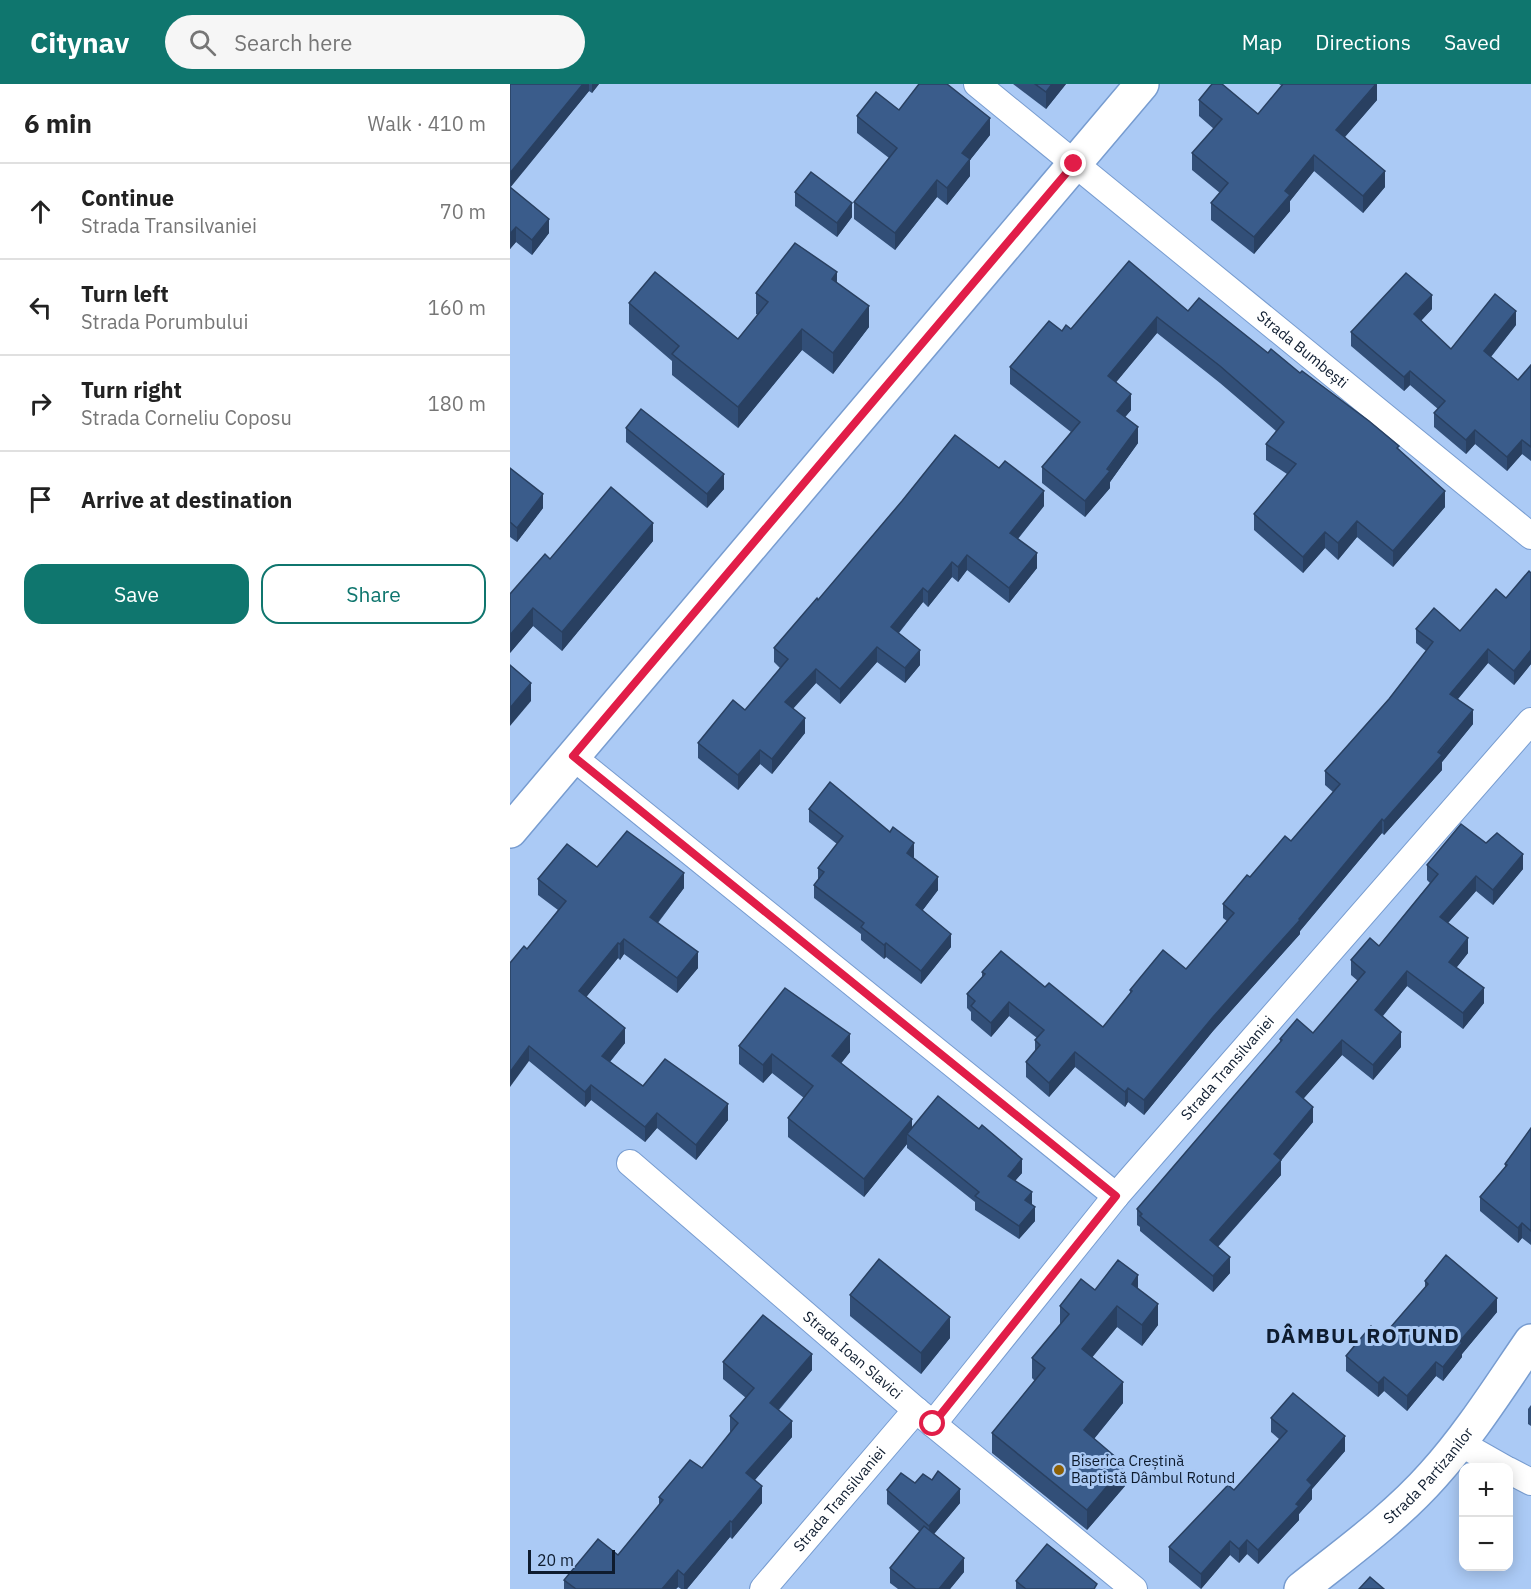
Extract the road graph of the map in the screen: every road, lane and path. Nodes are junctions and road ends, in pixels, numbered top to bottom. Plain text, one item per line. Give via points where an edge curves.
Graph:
1 (977, 84) edge
2 (1142, 84) edge
3 (1074, 164) junction
4 (1531, 536) edge
5 (1531, 721) edge
6 (573, 756) junction
7 (515, 814) edge
8 (630, 1163) dead end
9 (1116, 1196) junction
10 (1531, 1341) edge
11 (924, 1417) junction
12 (1460, 1443) junction
13 (1497, 1463) edge
14 (1513, 1472) edge
15 (1531, 1482) edge
16 (763, 1589) edge
17 (1134, 1589) edge
18 (1301, 1589) edge

1 - 3 street, Strada Bumbești
2 - 3 main road
3 - 4 street, Strada Bumbești
3 - 6 main road
5 - 9 street, Strada Transilvaniei
6 - 7 main road
6 - 9 street
8 - 11 street, Strada Ioan Slavici
9 - 11 street, Strada Transilvaniei
10 - 12 main road, Strada Partizanilor
11 - 16 street, Strada Transilvaniei
11 - 17 street, Strada Ioan Slavici
12 - 13 street
12 - 18 main road, Strada Partizanilor via 1384,1522
14 - 15 street

